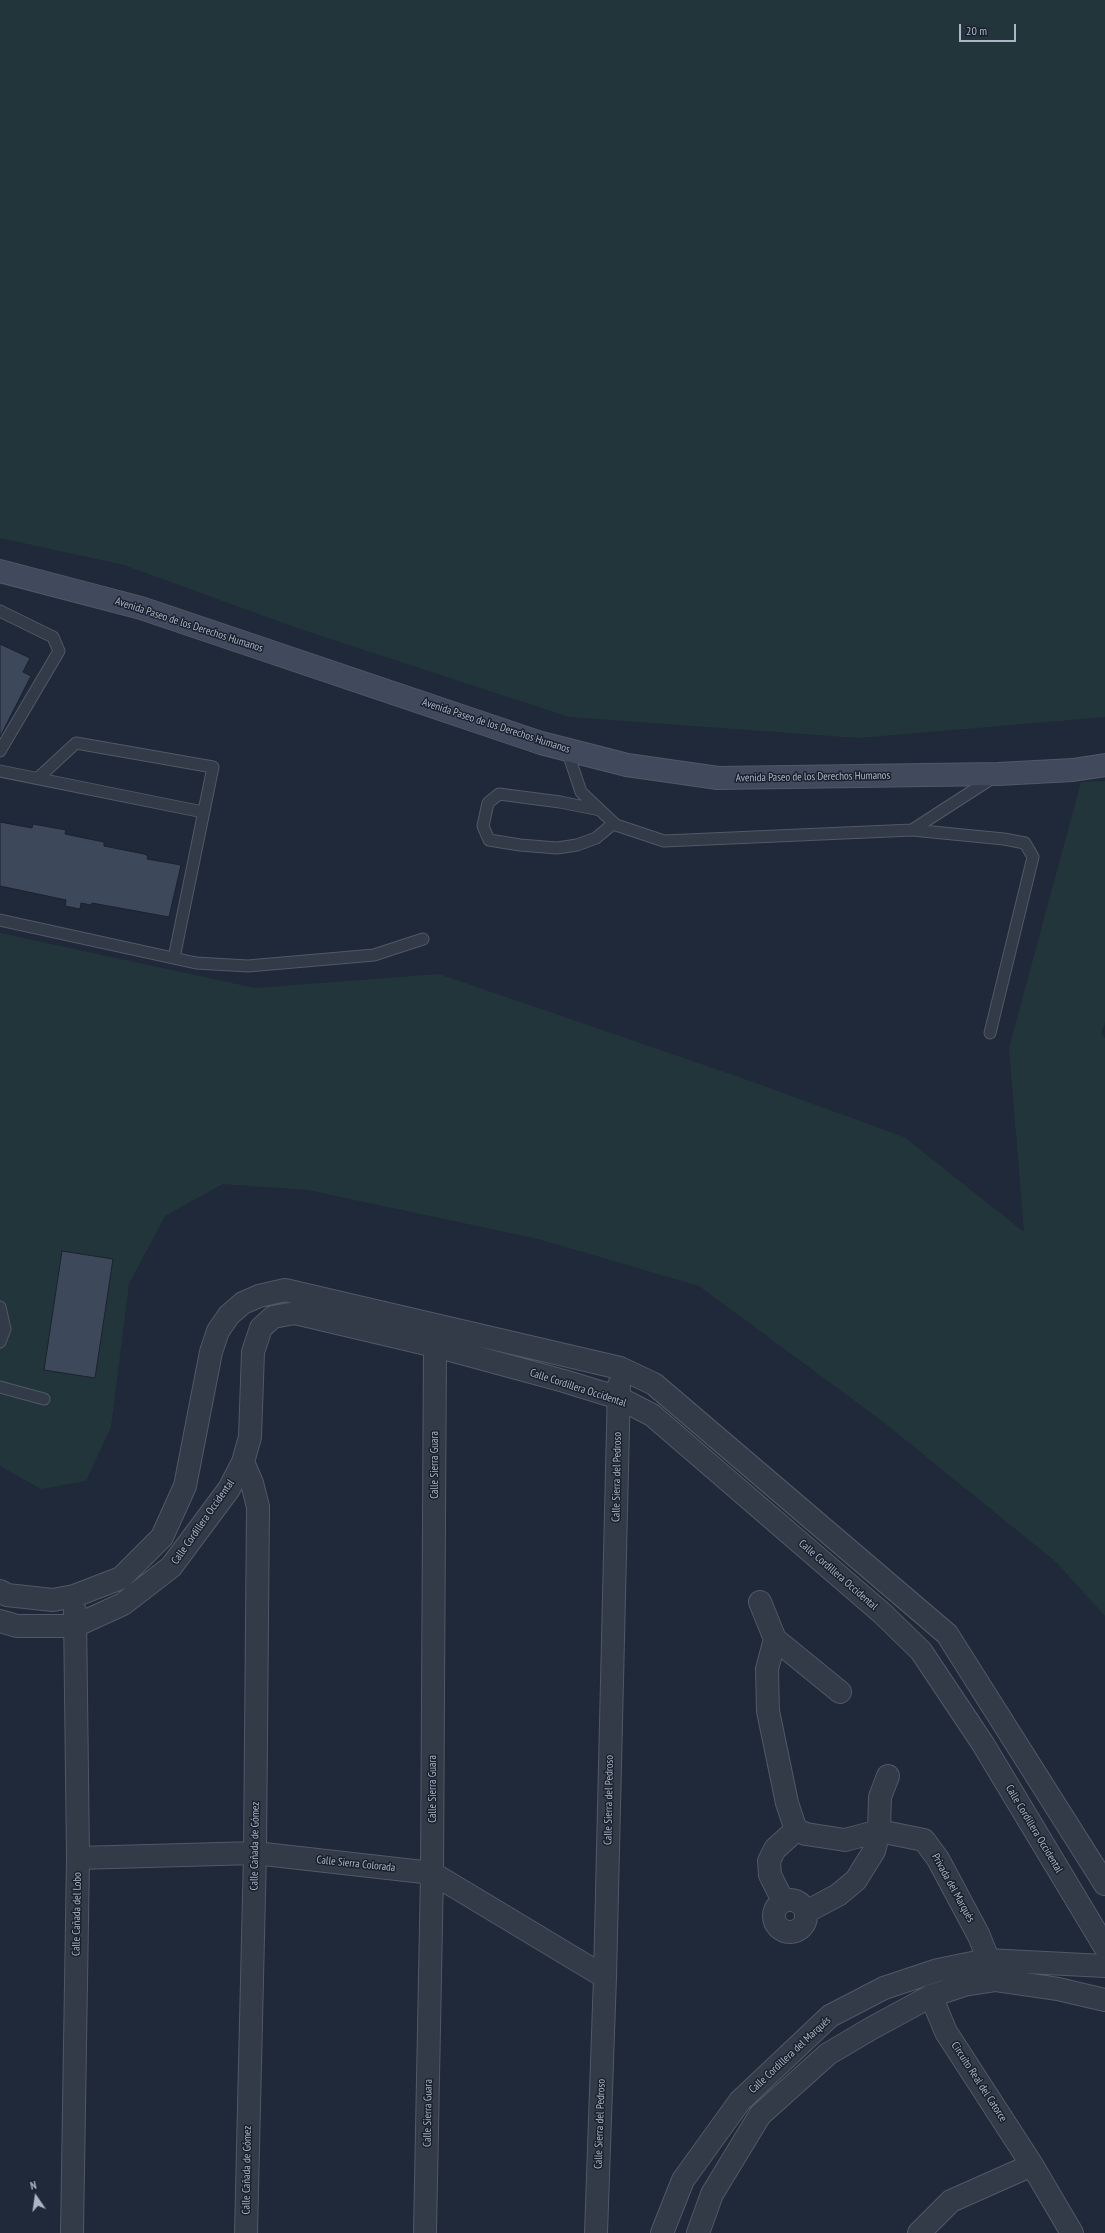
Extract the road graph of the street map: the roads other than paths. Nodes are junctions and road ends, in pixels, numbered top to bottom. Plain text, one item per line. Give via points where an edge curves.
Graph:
1 (0, 571) edge
2 (0, 611) edge
3 (0, 750) edge
4 (567, 750) junction
5 (1105, 764) edge
6 (0, 771) edge
7 (998, 774) junction
8 (38, 778) junction
9 (600, 810) junction
10 (203, 812) junction
11 (614, 823) junction
12 (912, 830) junction
13 (0, 920) edge
14 (423, 939) dead end
15 (174, 958) junction
16 (990, 1033) dead end
17 (0, 1307) edge
18 (0, 1342) edge
19 (435, 1346) junction
20 (620, 1368) junction
21 (0, 1387) edge
22 (619, 1398) junction
23 (44, 1399) dead end
24 (243, 1462) junction
25 (0, 1591) edge
26 (74, 1596) junction
27 (760, 1602) dead end
28 (0, 1621) edge
29 (75, 1626) junction
30 (947, 1634) junction
31 (775, 1639) junction
32 (921, 1651) junction
33 (840, 1692) dead end
34 (888, 1776) dead end
35 (796, 1830) junction
36 (879, 1831) junction
37 (255, 1853) junction
38 (78, 1858) junction
39 (432, 1873) junction
40 (1105, 1884) edge
41 (783, 1901) junction
42 (806, 1912) junction
43 (1105, 1947) edge
44 (987, 1960) junction
45 (1105, 1966) edge
46 (605, 1977) junction
47 (996, 1980) junction
48 (931, 1996) junction
49 (1105, 2000) edge
50 (1032, 2165) junction
51 (72, 2233) edge
52 (246, 2233) edge
53 (425, 2233) edge
54 (596, 2233) edge
55 (662, 2233) edge
56 (698, 2233) edge
57 (919, 2233) edge
58 (1072, 2233) edge

1 - 4 main road, Avenida Paseo de los Derechos Humanos via 141,608
2 - 3 lane via 54,637 59,651
4 - 7 main road, Avenida Paseo de los Derechos Humanos via 627,765 718,778
4 - 9 lane via 581,792
5 - 7 main road, Avenida Paseo de los Derechos Humanos via 1073,770
6 - 8 lane
7 - 12 lane
8 - 10 lane
8 - 10 lane via 76,743 213,767
9 - 11 lane
9 - 11 lane via 499,794 488,804 483,826 489,840 557,848 577,845 596,838
10 - 15 lane
11 - 12 lane via 664,841
12 - 16 lane via 1025,843 1032,856
13 - 15 lane
14 - 15 lane via 374,955 248,966 196,963
17 - 18 lane via 5,1329
19 - 22 street, Calle Cordillera Occidental
19 - 24 street, Calle Cordillera Occidental via 295,1313 273,1317 262,1328 253,1352 250,1437
19 - 39 street, Calle Sierra Guara
20 - 22 street, Calle Sierra del Pedroso
20 - 26 street via 285,1290 242,1303 229,1315 218,1331 211,1352 185,1486 162,1537 121,1578
20 - 30 street via 654,1384
21 - 23 lane
22 - 32 street, Calle Cordillera Occidental via 652,1415 883,1614
22 - 46 street, Calle Sierra del Pedroso
24 - 29 street, Calle Cordillera Occidental via 229,1490 171,1567 123,1604
24 - 37 street, Calle Cañada de Gómez via 258,1507
25 - 26 street via 7,1595 53,1600
26 - 29 street, Calle Cañada del Lobo
27 - 31 street
28 - 29 street, Calle Cordillera Occidental via 17,1626
29 - 38 street, Calle Cañada del Lobo
30 - 32 street
30 - 40 street
31 - 33 street
31 - 35 street via 767,1669 768,1711 787,1803
32 - 43 street, Calle Cordillera Occidental via 983,1744
34 - 36 street via 880,1797
35 - 36 street, Privada del Marqués via 845,1840
35 - 41 street via 775,1849 769,1862 770,1875
36 - 42 street via 874,1852 856,1880 838,1895
36 - 44 street, Privada del Marqués via 924,1840 938,1858 979,1936
37 - 38 street, Calle Sierra Colorada
37 - 39 street, Calle Sierra Colorada
37 - 52 street, Calle Cañada de Gómez
38 - 51 street, Calle Cañada del Lobo
39 - 46 street, Calle Sierra Colorada
39 - 53 street, Calle Sierra Guara
41 - 42 street via 798,1902
41 - 42 street via 775,1909 774,1914 776,1924 784,1931 794,1932 799,1929 806,1921
44 - 45 street, Calle Cordillera del Marqués
44 - 47 street, Privada del Marqués
44 - 55 street, Calle Cordillera del Marqués via 938,1970 884,1988 830,2016 740,2101 683,2180
46 - 54 street, Calle Sierra del Pedroso
47 - 48 street via 964,1985
47 - 49 street via 1058,1989
48 - 50 street, Circuito Real del Catorce via 946,2032
48 - 56 street via 828,2054 760,2115 712,2194
50 - 57 street via 951,2201
50 - 58 street, Circuito Real del Catorce

